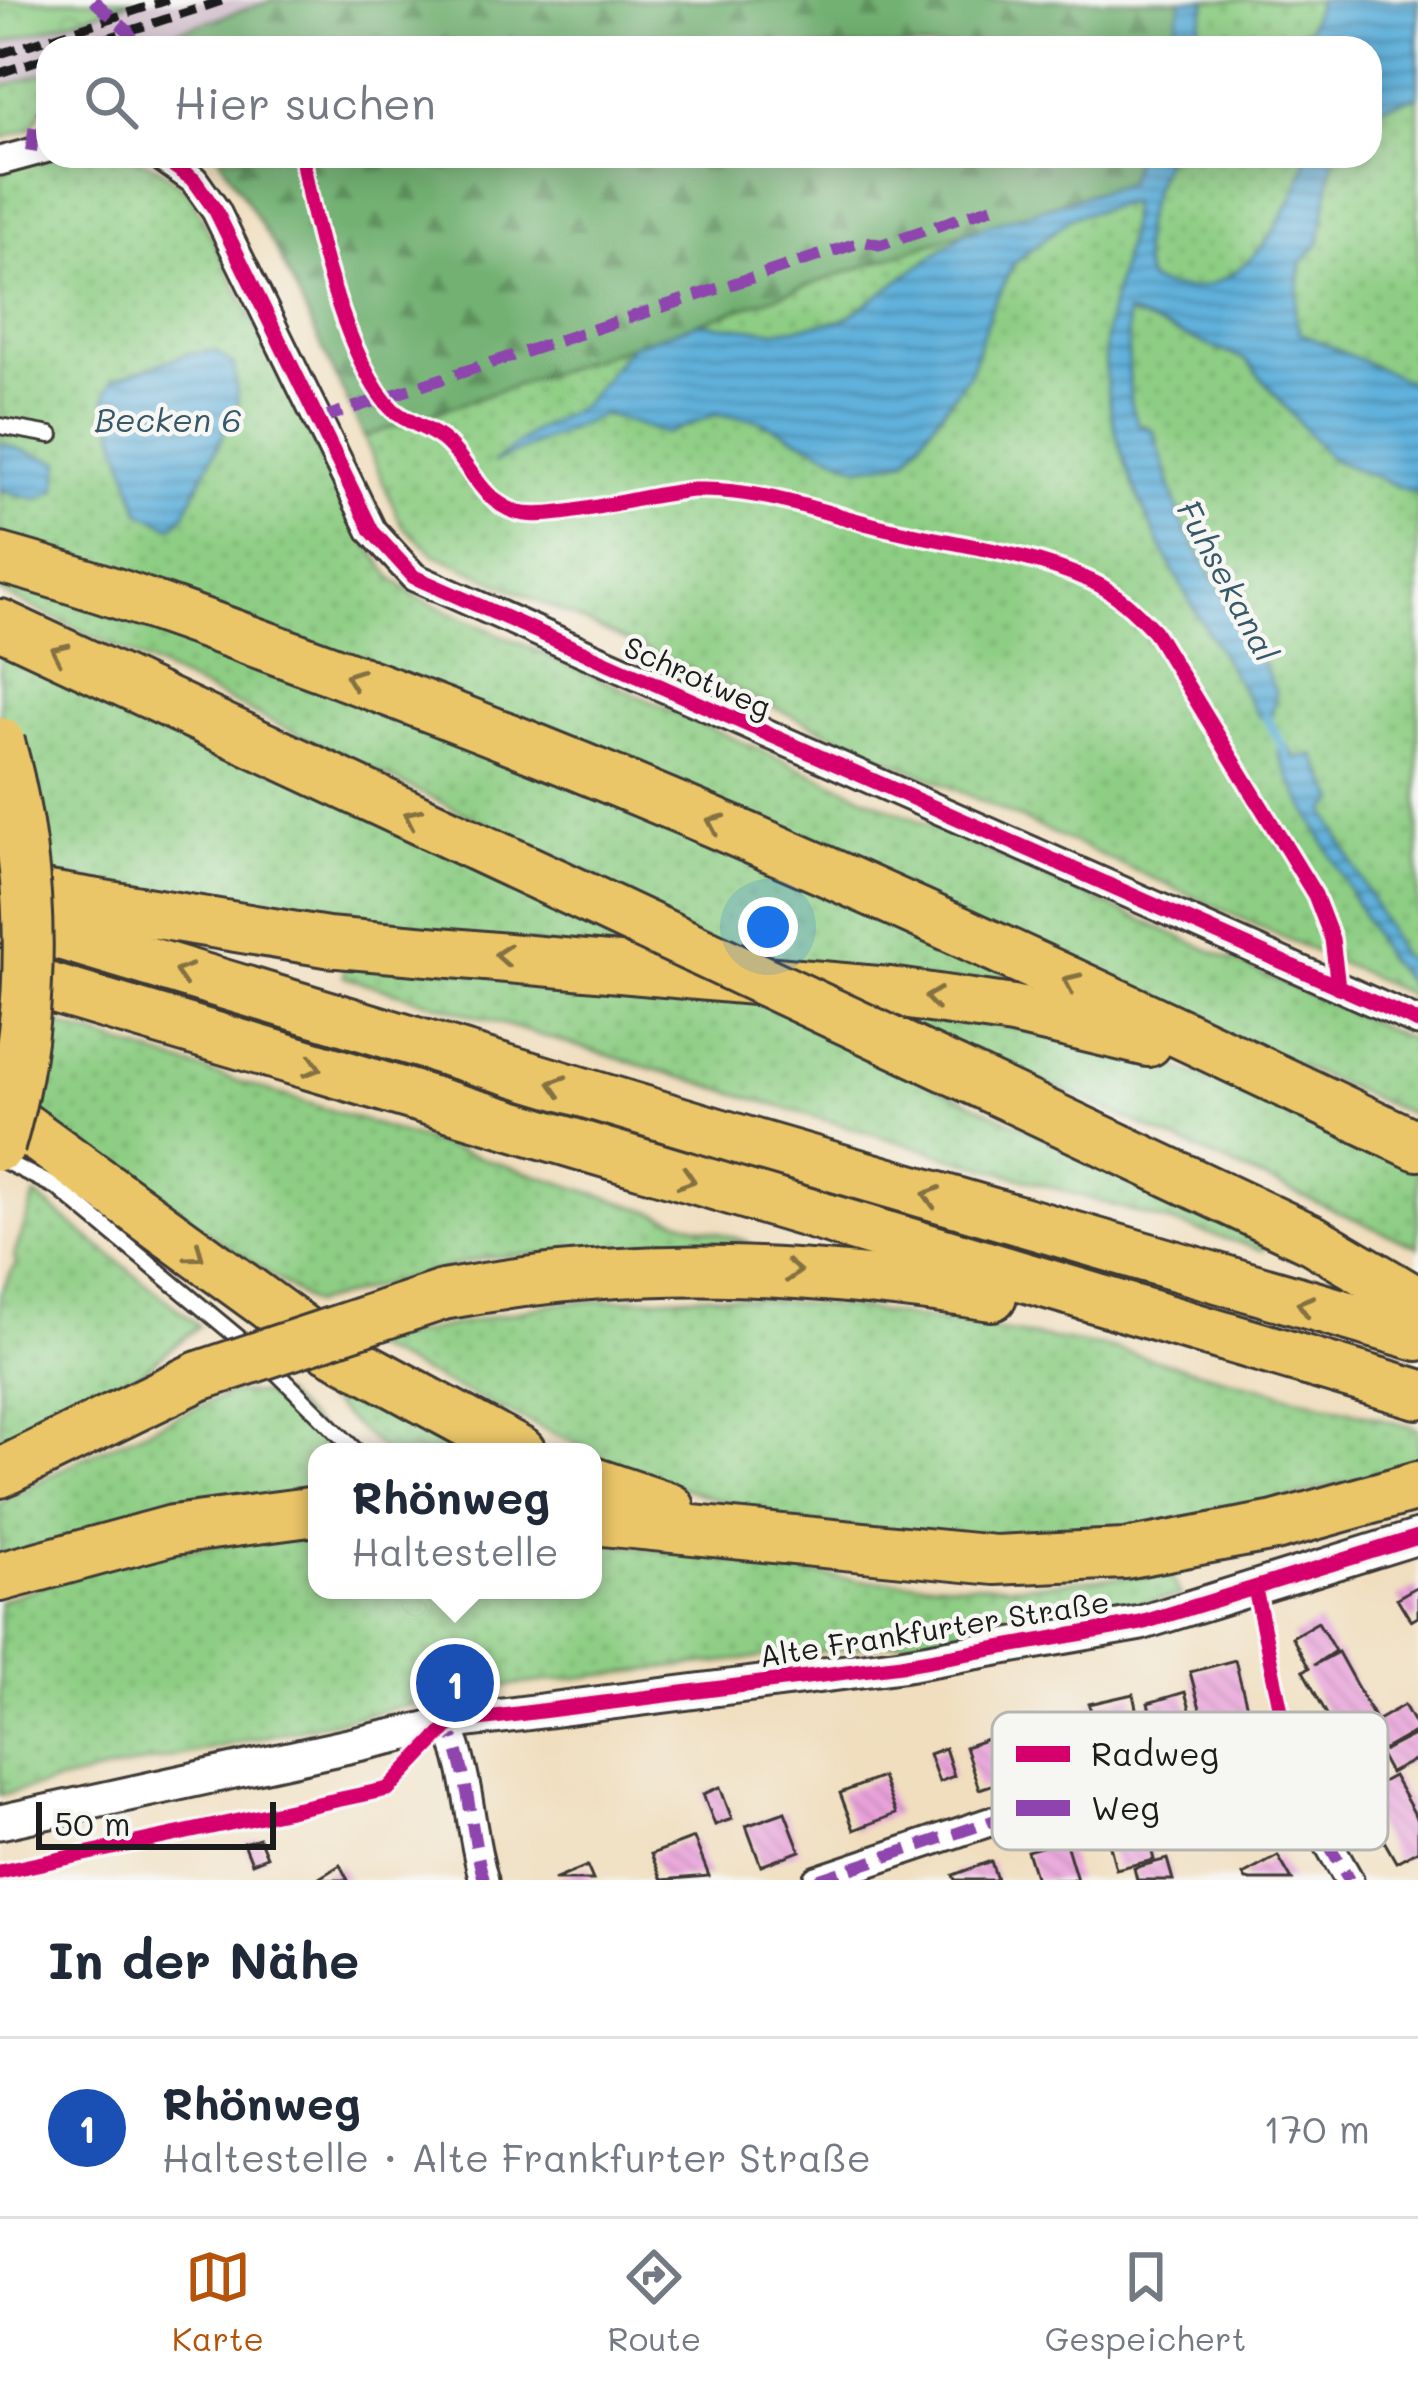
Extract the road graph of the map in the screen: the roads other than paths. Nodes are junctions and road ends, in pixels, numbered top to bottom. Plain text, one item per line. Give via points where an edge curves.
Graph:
1 (36, 151) edge
2 (0, 161) edge
3 (177, 168) edge
4 (0, 426) edge
5 (51, 435) dead end
6 (0, 558) edge
7 (0, 624) edge
8 (0, 742) edge
9 (0, 888) edge
10 (0, 917) edge
11 (0, 973) edge
12 (1418, 1022) edge
13 (1329, 1105) junction
14 (0, 1111) edge
15 (0, 1146) edge
16 (1418, 1146) edge
17 (0, 1159) edge
18 (1418, 1302) edge
19 (1182, 1327) junction
20 (1418, 1336) edge
21 (1418, 1394) edge
22 (348, 1443) edge
23 (505, 1443) edge
24 (0, 1473) edge
25 (602, 1485) edge
26 (1418, 1486) edge
27 (308, 1512) edge
28 (602, 1521) edge
29 (755, 1534) junction
30 (1418, 1537) edge
31 (0, 1576) edge
32 (448, 1726) junction
33 (992, 1821) edge
34 (0, 1822) edge
35 (1332, 1850) edge
36 (484, 1880) edge
37 (817, 1880) edge
38 (1349, 1880) edge

1 - 2 street
3 - 12 street, Schrotweg via 217,211 372,531 414,578
4 - 5 lane
13 -> 6 highway via 772,848 480,726
18 -> 7 highway, bridge via 1312,1240
8 - 15 highway, bridge via 18,826 27,949
13 -> 9 highway via 1123,1034 1013,1010 620,964 327,941
20 -> 10 highway
11 -> 19 highway
13 - 16 highway
14 -> 23 highway via 320,1342
17 - 22 lane via 58,1188 214,1313
19 - 21 highway
24 -> 19 highway, bridge via 200,1376 443,1295 550,1275 698,1267 842,1274
25 - 29 highway
26 - 29 highway via 1275,1526 1125,1554 994,1560
27 - 31 highway via 173,1530
28 - 29 highway
30 - 32 street, Alte Frankfurter Straße via 1141,1623 924,1662 546,1706
32 - 34 street, Alte Frankfurter Straße
32 - 36 street via 462,1755
33 - 37 street
35 - 38 street

